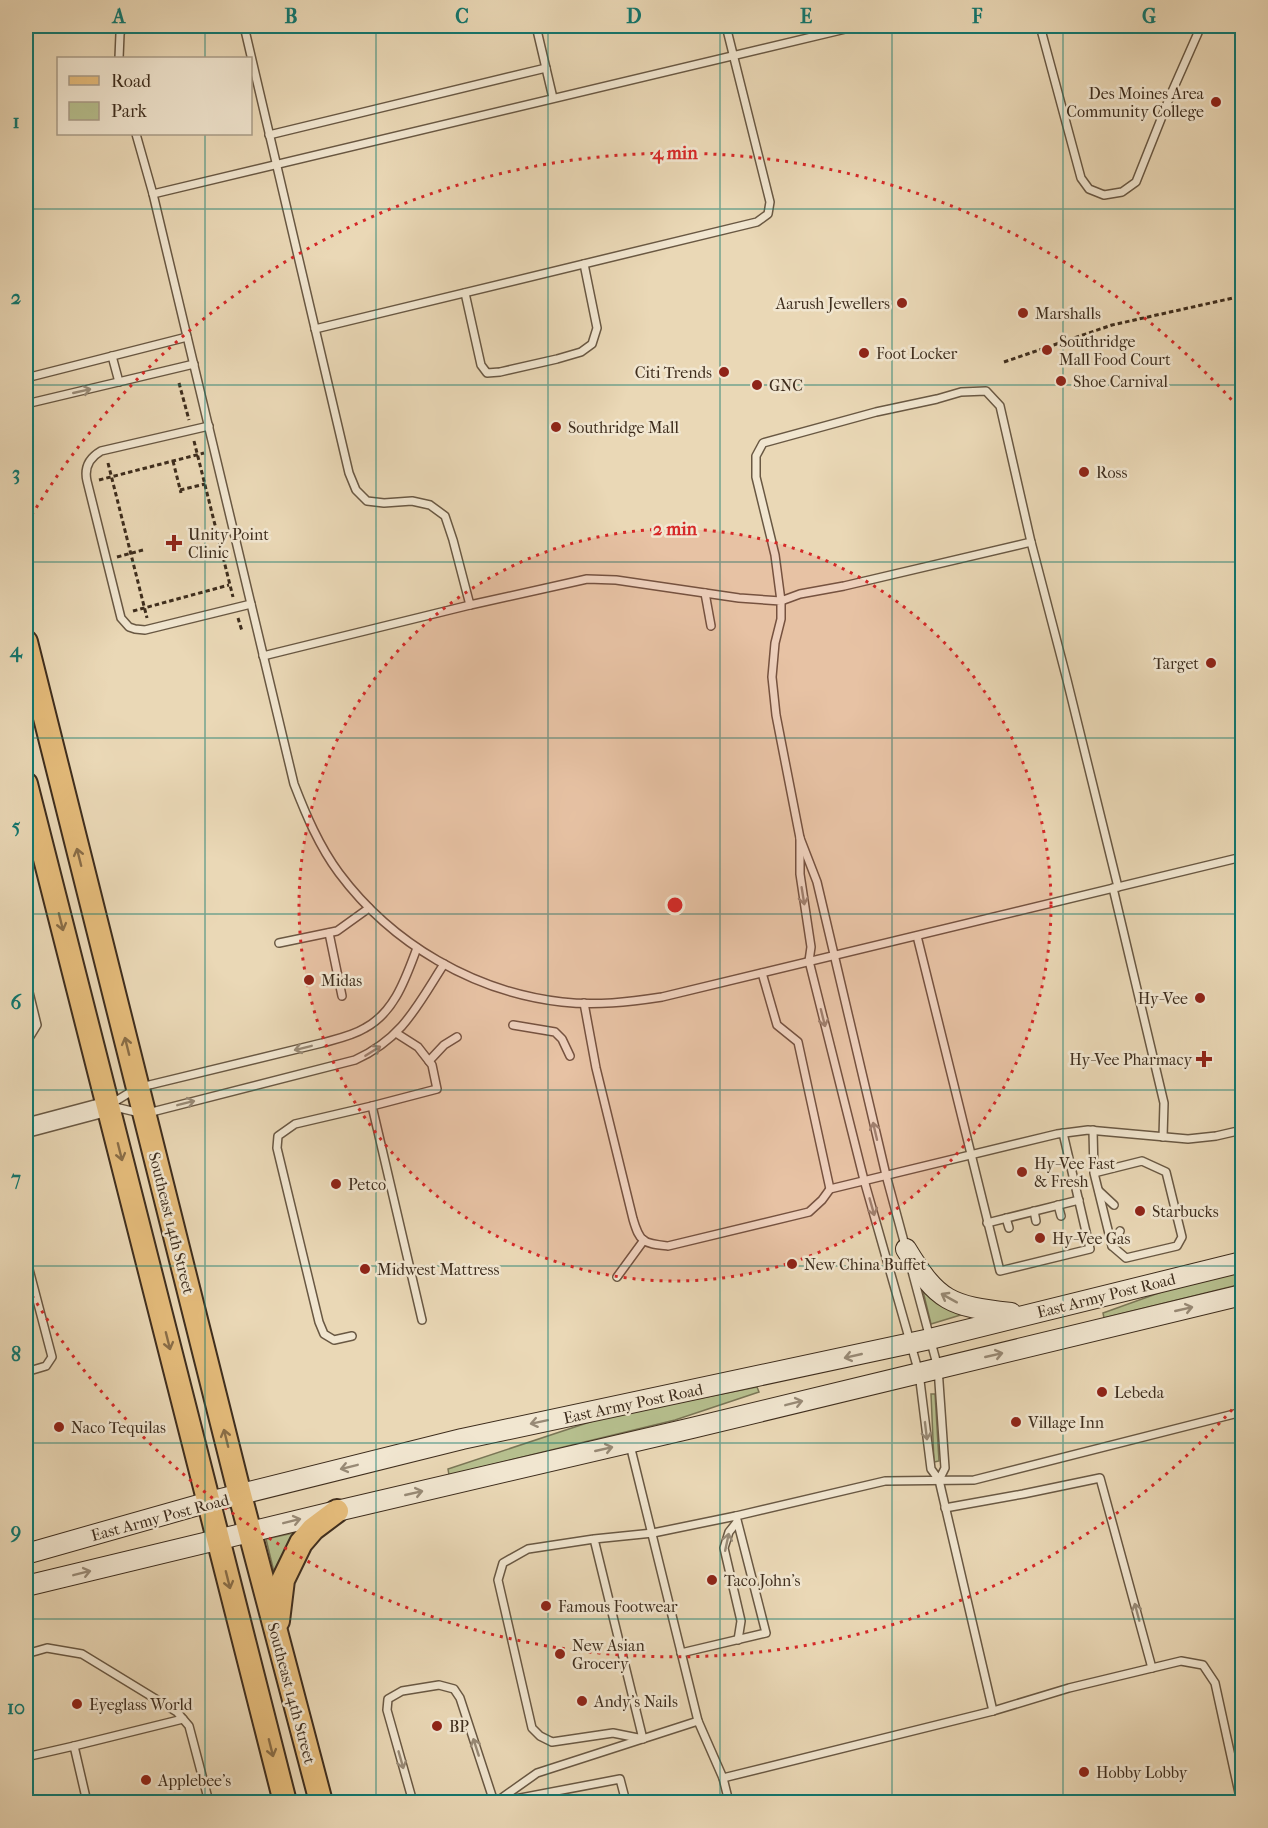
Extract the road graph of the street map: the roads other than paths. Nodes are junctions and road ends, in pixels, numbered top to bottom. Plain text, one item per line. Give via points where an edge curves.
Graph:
1 (123, 26) edge
2 (244, 26) edge
3 (536, 26) edge
4 (726, 26) edge
5 (858, 26) edge
6 (1040, 26) edge
7 (1201, 26) edge
8 (733, 54) junction
9 (120, 57) edge
10 (251, 57) edge
11 (252, 61) edge
12 (546, 68) junction
13 (553, 98) junction
14 (136, 135) edge
15 (269, 135) junction
16 (276, 165) junction
17 (153, 194) junction
18 (584, 264) junction
19 (465, 293) junction
20 (315, 330) junction
21 (187, 337) junction
22 (112, 356) junction
23 (194, 364) junction
24 (26, 378) edge
25 (119, 382) junction
26 (26, 404) edge
27 (209, 426) junction
28 (1031, 542) junction
29 (705, 593) junction
30 (781, 601) junction
31 (251, 604) junction
32 (470, 605) junction
33 (711, 626) dead end
34 (26, 642) edge
35 (263, 656) junction
36 (26, 784) edge
37 (800, 838) junction
38 (1242, 857) edge
39 (1116, 888) junction
40 (369, 908) junction
41 (329, 933) junction
42 (917, 936) junction
43 (279, 944) dead end
44 (417, 948) junction
45 (834, 956) junction
46 (809, 962) junction
47 (444, 964) junction
48 (762, 973) junction
49 (26, 980) edge
50 (342, 996) dead end
51 (584, 1003) junction
52 (513, 1024) dead end
53 (396, 1033) junction
54 (457, 1037) dead end
55 (26, 1042) edge
56 (570, 1056) dead end
57 (429, 1061) junction
58 (137, 1088) junction
59 (109, 1106) junction
60 (372, 1106) junction
61 (144, 1114) junction
62 (26, 1128) edge
63 (1093, 1130) junction
64 (1242, 1130) edge
65 (1064, 1133) junction
66 (1163, 1137) junction
67 (970, 1155) junction
68 (1095, 1173) junction
69 (886, 1175) junction
70 (864, 1180) junction
71 (830, 1189) junction
72 (1099, 1191) junction
73 (1078, 1200) junction
74 (1058, 1205) junction
75 (1114, 1205) dead end
76 (1034, 1211) junction
77 (1061, 1215) dead end
78 (1006, 1218) junction
79 (1036, 1221) dead end
80 (987, 1223) junction
81 (1009, 1228) dead end
82 (1120, 1231) dead end
83 (644, 1240) junction
84 (1112, 1246) junction
85 (906, 1249) junction
86 (26, 1258) edge
87 (1242, 1262) edge
88 (617, 1277) dead end
89 (1242, 1295) edge
90 (1026, 1314) junction
91 (423, 1320) dead end
92 (352, 1336) dead end
93 (930, 1339) junction
94 (910, 1343) junction
95 (928, 1371) junction
96 (26, 1372) edge
97 (1242, 1412) edge
98 (630, 1443) junction
99 (939, 1480) junction
100 (240, 1495) junction
101 (209, 1503) junction
102 (945, 1508) junction
103 (337, 1511) junction
104 (737, 1519) junction
105 (249, 1532) junction
106 (653, 1533) junction
107 (594, 1539) junction
108 (218, 1540) junction
109 (26, 1554) edge
110 (26, 1586) edge
111 (277, 1635) junction
112 (738, 1640) junction
113 (681, 1653) junction
114 (26, 1654) edge
115 (1152, 1668) junction
116 (993, 1711) junction
117 (183, 1719) junction
118 (698, 1721) junction
119 (642, 1739) junction
120 (74, 1746) junction
121 (26, 1757) edge
122 (723, 1778) junction
123 (87, 1803) edge
124 (209, 1803) edge
125 (285, 1803) edge
126 (321, 1803) edge
127 (413, 1803) edge
128 (496, 1803) edge
129 (626, 1803) edge
130 (729, 1803) edge
131 (1241, 1803) edge

1 - 9 lane
2 - 10 lane
3 - 12 lane
4 - 8 lane
5 - 8 lane
6 - 7 lane via 1081,178 1089,189 1104,195 1122,192 1136,182
8 - 13 lane
8 - 18 lane via 770,202 768,214 757,222
11 - 15 lane
12 - 13 lane
12 - 15 lane
13 - 16 lane
14 - 17 lane
15 - 16 lane
16 - 17 lane
16 - 20 lane
17 - 21 lane
18 - 19 lane
18 - 19 lane via 597,328 592,344 558,359 487,373 481,365
19 - 20 lane
20 - 32 lane via 356,490 367,501 412,501 430,505 445,516
21 - 22 lane
21 - 23 lane
22 - 24 lane
22 - 25 lane
23 - 25 lane
23 - 27 lane
26 -> 25 lane
27 - 31 lane
27 - 31 lane via 101,451 88,464 86,475 121,618 129,627 145,630
28 - 30 lane
28 - 30 lane via 1000,406 986,391 961,392 876,412 763,443 756,456 756,477 775,555
28 - 39 lane
29 - 30 lane
29 - 32 lane via 588,579
29 - 33 lane
30 - 37 lane via 772,677
31 - 35 lane
32 - 35 lane
58 -> 34 main road, Southeast 14th Street
35 - 40 lane via 294,784 306,815 339,872
36 -> 59 main road, Southeast 14th Street
37 - 45 lane via 817,882
37 -> 46 lane via 800,874 811,947
38 - 39 lane
39 - 42 lane
39 - 66 lane via 1164,1103
40 - 41 lane via 342,929
40 - 44 lane
41 - 43 lane
41 - 50 lane
42 - 45 lane
42 - 67 lane
44 - 47 lane
44 -> 58 lane via 399,993 367,1028 322,1043
45 - 46 lane
69 -> 45 lane
46 - 48 lane
46 -> 70 lane
47 - 51 lane via 466,976 530,997
47 - 53 lane
48 - 51 lane via 662,997
48 - 71 lane via 777,1025 798,1042
49 - 55 lane via 37,1025
51 - 83 lane via 624,1180 638,1235
52 - 56 lane via 555,1032
53 - 57 lane via 418,1047
61 -> 53 lane via 355,1060
54 - 57 lane
57 - 60 lane via 437,1089
58 - 59 lane
58 - 61 main road, Southeast 14th Street
59 - 61 lane
59 - 62 street
59 -> 101 main road, Southeast 14th Street
60 - 91 lane
60 - 92 lane via 295,1124 278,1136 277,1148 319,1322 324,1334 334,1340
100 -> 61 main road, Southeast 14th Street
63 - 65 lane
63 - 66 lane
63 - 68 lane
64 - 66 lane via 1188,1139
65 - 67 lane
65 - 73 lane
67 - 69 lane
67 - 80 lane
68 - 72 lane
68 - 84 lane via 1142,1161 1166,1172 1182,1237 1177,1246 1126,1258
69 - 70 lane
69 - 85 lane
70 - 71 lane
70 -> 94 lane
71 - 83 lane via 809,1212 668,1246
72 - 75 lane
72 - 84 lane
73 - 74 lane
73 - 80 lane via 1090,1249 1069,1251 1000,1271
74 - 76 lane
74 - 77 lane
76 - 78 lane
76 - 79 lane
78 - 80 lane
78 - 81 lane
82 - 84 lane
83 - 88 lane
90 -> 85 main road via 976,1309 950,1301 934,1289
85 - 93 lane
86 - 96 lane via 52,1357 46,1366
87 - 90 main road, East Army Post Road
95 -> 89 main road, East Army Post Road
90 - 93 main road, East Army Post Road
93 - 94 main road, East Army Post Road
93 - 95 lane
94 - 95 lane
94 -> 100 main road, East Army Post Road via 462,1439
98 -> 95 main road, East Army Post Road
95 -> 99 lane via 931,1469
95 - 99 lane via 945,1468
97 - 99 lane via 974,1480
103 -> 98 main road, East Army Post Road
98 - 106 lane
99 - 102 lane
99 - 104 lane via 885,1481
100 - 101 main road, East Army Post Road
100 - 105 main road, Southeast 14th Street
101 - 108 main road, Southeast 14th Street
101 - 109 main road, East Army Post Road
115 -> 102 lane via 1100,1478
102 - 116 lane
105 -> 103 main road, East Army Post Road
103 - 111 main road via 313,1528 301,1543 283,1580
104 - 106 lane
112 -> 104 lane via 741,1621 724,1548
104 - 112 lane via 766,1633
105 - 108 main road, East Army Post Road
105 - 111 main road, Southeast 14th Street
106 - 107 lane
106 - 113 lane
107 - 119 lane
107 - 119 lane via 528,1549 503,1563 498,1580 532,1728 552,1742 613,1733
110 -> 108 main road, East Army Post Road
108 -> 125 main road, Southeast 14th Street
111 - 126 main road, Southeast 14th Street
112 - 113 lane
113 - 118 lane
114 - 117 lane via 47,1648 82,1654
115 - 116 lane via 1059,1690
115 - 131 lane via 1181,1661 1203,1665 1215,1683
116 - 122 lane
117 - 120 lane
117 - 124 lane via 189,1726
118 - 119 lane
118 - 122 lane
119 - 128 lane via 537,1773
120 - 121 lane
120 - 123 lane
122 - 130 lane
128 -> 127 lane via 460,1698 454,1689 439,1685 402,1691 388,1700 387,1710
128 - 129 lane via 620,1779

